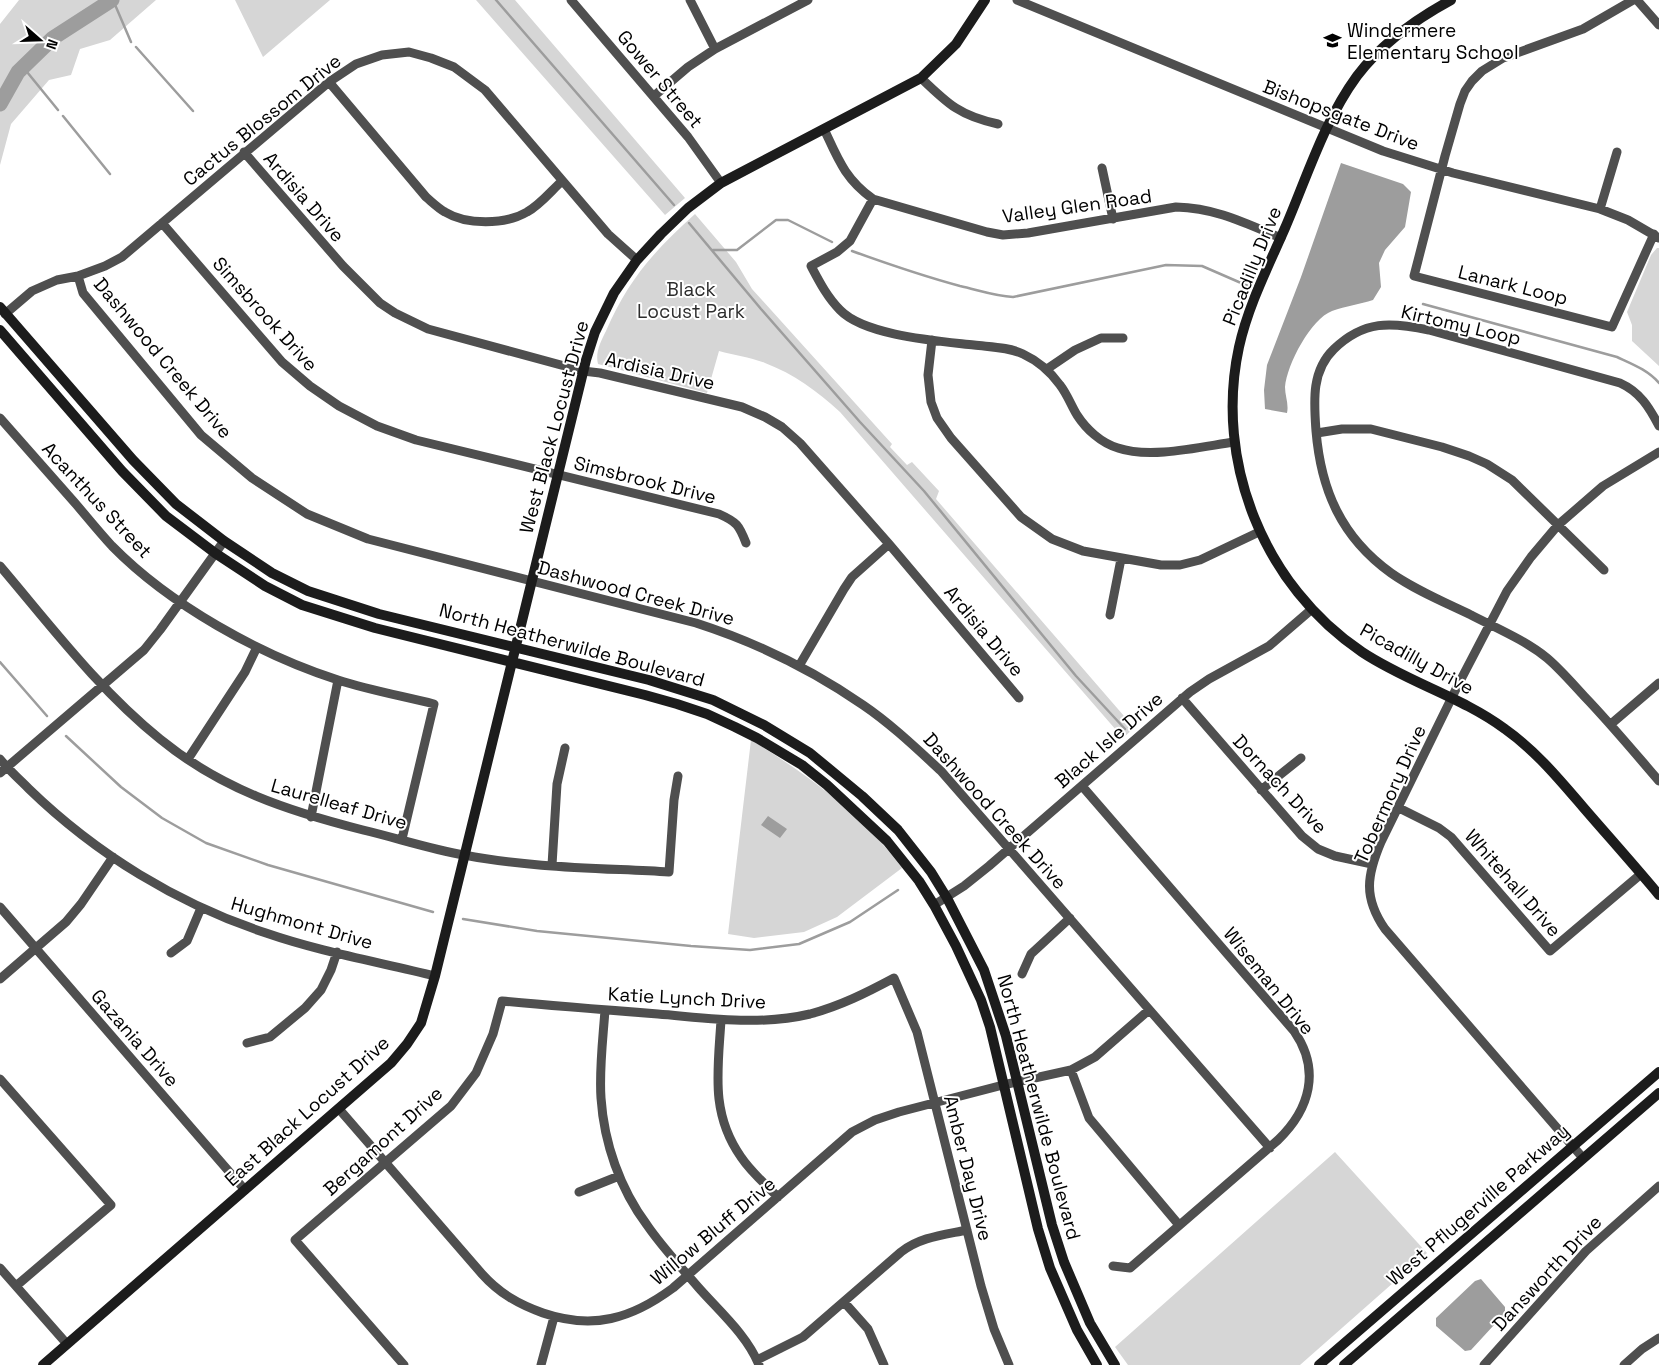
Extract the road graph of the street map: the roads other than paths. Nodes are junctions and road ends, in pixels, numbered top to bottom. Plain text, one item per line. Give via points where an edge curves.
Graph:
1 (571, 0) edge
2 (690, 0) edge
3 (808, 0) edge
4 (986, 0) edge
5 (1017, 0) edge
6 (1451, 0) edge
7 (1635, 0) edge
8 (797, 2) edge
9 (1659, 26) edge
10 (715, 49) junction
11 (921, 78) junction
12 (329, 82) junction
13 (654, 96) junction
14 (998, 124) dead end
15 (824, 129) junction
16 (1327, 129) junction
17 (244, 152) junction
18 (1617, 152) dead end
19 (1102, 168) dead end
20 (1441, 170) junction
21 (562, 181) junction
22 (721, 183) junction
23 (873, 199) junction
24 (1600, 209) junction
25 (1113, 219) junction
26 (162, 223) junction
27 (1656, 236) edge
28 (1281, 238) junction
29 (637, 260) junction
30 (78, 276) junction
31 (2, 313) edge
32 (0, 330) edge
33 (1123, 338) dead end
34 (932, 340) junction
35 (1047, 368) junction
36 (583, 371) junction
37 (0, 418) edge
38 (1659, 426) edge
39 (1316, 433) junction
40 (1234, 442) junction
41 (1659, 452) edge
42 (556, 476) junction
43 (1558, 525) junction
44 (1259, 532) junction
45 (224, 541) junction
46 (746, 543) dead end
47 (890, 544) junction
48 (215, 553) junction
49 (1121, 558) junction
50 (0, 566) edge
51 (1604, 570) dead end
52 (531, 582) junction
53 (180, 602) junction
54 (1312, 609) junction
55 (1110, 615) dead end
56 (1490, 624) junction
57 (257, 647) junction
58 (515, 648) junction
59 (512, 662) junction
60 (799, 666) junction
61 (338, 680) junction
62 (1659, 683) edge
63 (102, 685) junction
64 (1019, 698) dead end
65 (1182, 698) junction
66 (1451, 698) junction
67 (1611, 724) junction
68 (565, 748) dead end
69 (1301, 758) dead end
70 (0, 759) edge
71 (188, 759) junction
72 (3, 770) edge
73 (678, 776) dead end
74 (1659, 781) edge
75 (1082, 786) junction
76 (1261, 790) junction
77 (1399, 808) junction
78 (311, 816) junction
79 (402, 839) junction
80 (1010, 848) junction
81 (464, 856) junction
82 (113, 857) junction
83 (1372, 864) junction
84 (552, 865) junction
85 (1641, 874) junction
86 (1659, 895) edge
87 (947, 898) junction
88 (934, 905) junction
89 (0, 907) edge
90 (201, 908) junction
91 (1070, 918) junction
92 (36, 948) junction
93 (171, 952) dead end
94 (337, 952) junction
95 (1022, 974) dead end
96 (435, 976) junction
97 (894, 978) joint
98 (0, 979) edge
99 (502, 1001) joint
100 (605, 1010) junction
101 (1149, 1010) junction
102 (721, 1020) junction
103 (247, 1043) dead end
104 (1071, 1070) junction
105 (1659, 1072) edge
106 (0, 1079) edge
107 (1018, 1082) junction
108 (1003, 1085) junction
109 (1659, 1093) edge
110 (936, 1103) junction
111 (339, 1110) junction
112 (1573, 1146) junction
113 (1270, 1148) junction
114 (1583, 1158) junction
115 (387, 1162) junction
116 (619, 1176) junction
117 (1659, 1186) edge
118 (245, 1190) junction
119 (579, 1192) dead end
120 (778, 1197) junction
121 (1180, 1225) junction
122 (967, 1230) junction
123 (1113, 1266) dead end
124 (0, 1268) edge
125 (688, 1275) junction
126 (1424, 1275) junction
127 (16, 1286) junction
128 (1434, 1287) junction
129 (844, 1302) junction
130 (554, 1317) junction
131 (1659, 1338) edge
132 (67, 1344) junction
133 (758, 1362) edge
134 (43, 1365) edge
135 (404, 1365) edge
136 (541, 1365) edge
137 (884, 1365) edge
138 (1009, 1365) edge
139 (1097, 1365) edge
140 (1115, 1365) edge
141 (1319, 1365) edge
142 (1344, 1365) edge
143 (1484, 1365) edge
144 (1624, 1365) edge

1 - 13 street, Gower Street
2 - 10 street
3 - 8 street
4 - 11 main road, West Black Locust Drive via 956,44
5 - 16 street, Bishopsgate Drive
6 - 16 main road, Picadilly Drive via 1431,10 1382,48 1358,74
7 - 9 street
7 - 20 street via 1583,30 1503,58 1482,71 1465,91
8 - 10 street
10 - 13 street
11 - 14 street via 957,110
11 - 15 main road, West Black Locust Drive
12 - 17 street, Cactus Blossom Drive
12 - 21 street, Cactus Blossom Drive via 356,64 382,55 409,52 454,67 485,90
12 - 21 street via 426,197 445,212 468,221 489,222 508,218 527,212
13 - 22 street, Gower Street
15 - 22 main road, West Black Locust Drive
15 - 23 street, Valley Glen Road via 850,179
16 - 20 street, Bishopsgate Drive
16 - 28 main road, Picadilly Drive
17 - 26 street, Cactus Blossom Drive
17 - 36 street, Ardisia Drive via 343,266 395,314 435,332
18 - 24 street
19 - 25 street
20 - 24 street, Bishopsgate Drive
20 - 27 street, Lanark Loop via 1414,276 1612,327
21 - 29 street, Cactus Blossom Drive via 608,234
22 - 29 main road, West Black Locust Drive via 688,208
23 - 25 street, Valley Glen Road via 1003,235
23 - 34 street via 850,241 811,266 824,291 841,312 876,330
24 - 27 street, Bishopsgate Drive
25 - 28 street, Valley Glen Road via 1176,207 1195,207
26 - 30 street, Cactus Blossom Drive via 122,257
26 - 42 street, Simsbrook Drive via 282,362 339,406 377,426 416,440
28 - 40 main road, Picadilly Drive via 1252,304 1239,349 1232,398
29 - 36 main road, West Black Locust Drive via 603,314
30 - 31 street, Cactus Blossom Drive via 57,280 32,291
30 - 52 street, Dashwood Creek Drive via 83,293 201,435 273,492 307,514 368,539
31 - 45 main road, North Heatherwilde Boulevard via 139,467 176,504
32 - 48 main road, North Heatherwilde Boulevard via 122,471 166,516
33 - 35 street via 1101,338
34 - 35 street via 1005,349 1021,353
34 - 49 street via 928,375 931,402 937,418 951,438 1021,517 1038,530 1083,551
35 - 40 street via 1090,430 1116,448 1153,453
36 - 42 main road, West Black Locust Drive
36 - 47 street, Ardisia Drive via 742,407 765,417 800,443
37 - 53 street, Acanthus Street via 113,546
38 - 39 street, Kirtomy Loop via 1649,406 1638,394 1620,383 1403,324 1376,326 1357,332 1344,340 1322,364 1314,398
39 - 43 street via 1371,429 1469,456 1512,480
39 - 56 street, Kirtomy Loop via 1328,494 1350,534 1362,548 1406,582
40 - 44 main road, Picadilly Drive via 1241,480
41 - 43 street, Tobermory Drive via 1603,486
42 - 46 street, Simsbrook Drive via 719,514 734,521
42 - 52 main road, West Black Locust Drive
43 - 51 street
43 - 56 street, Tobermory Drive via 1507,591
44 - 49 street via 1200,560 1180,565
44 - 54 main road, Picadilly Drive via 1282,573
45 - 48 street
45 - 58 main road, North Heatherwilde Boulevard via 272,573 308,590 379,614
47 - 60 street via 852,577
47 - 64 street, Ardisia Drive
48 - 53 street
48 - 59 main road, North Heatherwilde Boulevard via 265,586 302,604 374,628
49 - 55 street
50 - 63 street, Laurelleaf Drive
52 - 58 main road, West Black Locust Drive
52 - 60 street, Dashwood Creek Drive via 696,623 738,637
53 - 57 street, Acanthus Street
53 - 63 street via 144,650
54 - 65 street, Black Isle Drive via 1269,646
54 - 66 main road, Picadilly Drive via 1362,652
56 - 66 street, Tobermory Drive
56 - 67 street, Kirtomy Loop via 1548,659
57 - 61 street, Acanthus Street
57 - 71 street via 245,672
58 - 59 main road, West Black Locust Drive
58 - 87 main road, North Heatherwilde Boulevard via 682,690 713,700 764,725 810,752 898,830
59 - 81 main road, East Black Locust Drive
59 - 88 main road, North Heatherwilde Boulevard via 645,694 707,714 757,738 802,765 853,808 904,860
60 - 80 street, Dashwood Creek Drive via 862,704 905,738 941,771
61 - 78 street
61 - 79 street, Acanthus Street via 434,704
62 - 67 street
63 - 71 street, Laurelleaf Drive via 148,729
63 - 72 street
65 - 75 street, Black Isle Drive
65 - 76 street, Dornach Drive
66 - 77 street, Tobermory Drive
66 - 85 main road, Picadilly Drive via 1503,727 1533,751
67 - 74 street, Kirtomy Loop
68 - 84 street via 557,784
69 - 76 street
70 - 72 street, Hughmont Drive
71 - 78 street, Laurelleaf Drive via 248,794
72 - 82 street, Hughmont Drive
73 - 84 street, Laurelleaf Drive via 668,872
75 - 80 street, Black Isle Drive
75 - 113 street, Wiseman Drive via 1301,1041 1308,1060 1306,1098 1294,1123
76 - 83 street, Dornach Drive via 1318,849
77 - 83 street, Tobermory Drive
77 - 85 street, Whitehall Drive via 1451,837 1550,951
78 - 79 street, Laurelleaf Drive
79 - 81 street, Laurelleaf Drive
80 - 87 street, Black Isle Drive
80 - 91 street, Dashwood Creek Drive
81 - 84 street, Laurelleaf Drive
81 - 96 main road, East Black Locust Drive
82 - 90 street, Hughmont Drive
82 - 92 street via 66,922
83 - 112 street, Tobermory Drive via 1369,883 1372,906 1384,929
85 - 86 main road, Picadilly Drive
87 - 88 street, Black Isle Drive
87 - 107 main road, North Heatherwilde Boulevard via 984,970
88 - 108 main road, North Heatherwilde Boulevard via 981,1000
89 - 92 street, Gazania Drive
90 - 93 street via 187,941
90 - 94 street, Hughmont Drive via 268,934
91 - 95 street via 1031,954
91 - 101 street, Dashwood Creek Drive
92 - 98 street
92 - 118 street, Gazania Drive
94 - 96 street, Hughmont Drive
94 - 103 street via 320,990 305,1008 270,1037
96 - 111 main road, East Black Locust Drive via 421,1023 408,1044
97 - 102 street, Katie Lynch Drive via 852,1000 809,1014 763,1020
97 - 110 street, Amber Day Drive via 917,1032
99 - 100 street, Katie Lynch Drive
99 - 115 street, Bergamont Drive via 493,1034 476,1073 451,1106
100 - 102 street, Katie Lynch Drive
100 - 116 street via 600,1081 602,1109 610,1151
101 - 104 street, Willow Bluff Drive via 1095,1057
101 - 113 street, Dashwood Creek Drive
102 - 120 street via 717,1092 729,1138 752,1172
104 - 107 street, Willow Bluff Drive
104 - 121 street via 1089,1118
105 - 112 main road, West Pflugerville Parkway
106 - 127 street via 111,1205
107 - 108 street, Willow Bluff Drive
107 - 140 main road, North Heatherwilde Boulevard via 1064,1262 1090,1323
108 - 110 street, Willow Bluff Drive
108 - 139 main road, North Heatherwilde Boulevard via 1050,1268 1077,1330
109 - 114 main road, West Pflugerville Parkway
110 - 120 street, Willow Bluff Drive via 875,1120 852,1132
110 - 122 street, Amber Day Drive
111 - 115 street, Willow Bluff Drive
111 - 118 main road, East Black Locust Drive
112 - 114 street, Tobermory Drive
112 - 126 main road, West Pflugerville Parkway
113 - 121 street, Wiseman Drive
114 - 128 main road, West Pflugerville Parkway
115 - 130 street, Willow Bluff Drive via 499,1291 524,1306
115 - 135 street, Bergamont Drive via 295,1240
116 - 119 street
116 - 125 street via 647,1226
117 - 143 street, Dansworth Drive via 1586,1251
118 - 132 main road, East Black Locust Drive
120 - 125 street, Willow Bluff Drive
121 - 123 street, Wiseman Drive via 1130,1268
122 - 129 street via 912,1244
122 - 138 street, Amber Day Drive via 991,1321
124 - 127 street
125 - 130 street, Willow Bluff Drive via 654,1302 610,1319 586,1322
125 - 133 street via 737,1331
126 - 128 main road
126 - 141 main road, West Pflugerville Parkway
127 - 132 street
128 - 142 main road, West Pflugerville Parkway
129 - 133 street via 803,1337
129 - 137 street via 868,1330
130 - 136 street
131 - 144 street
132 - 134 main road, East Black Locust Drive

